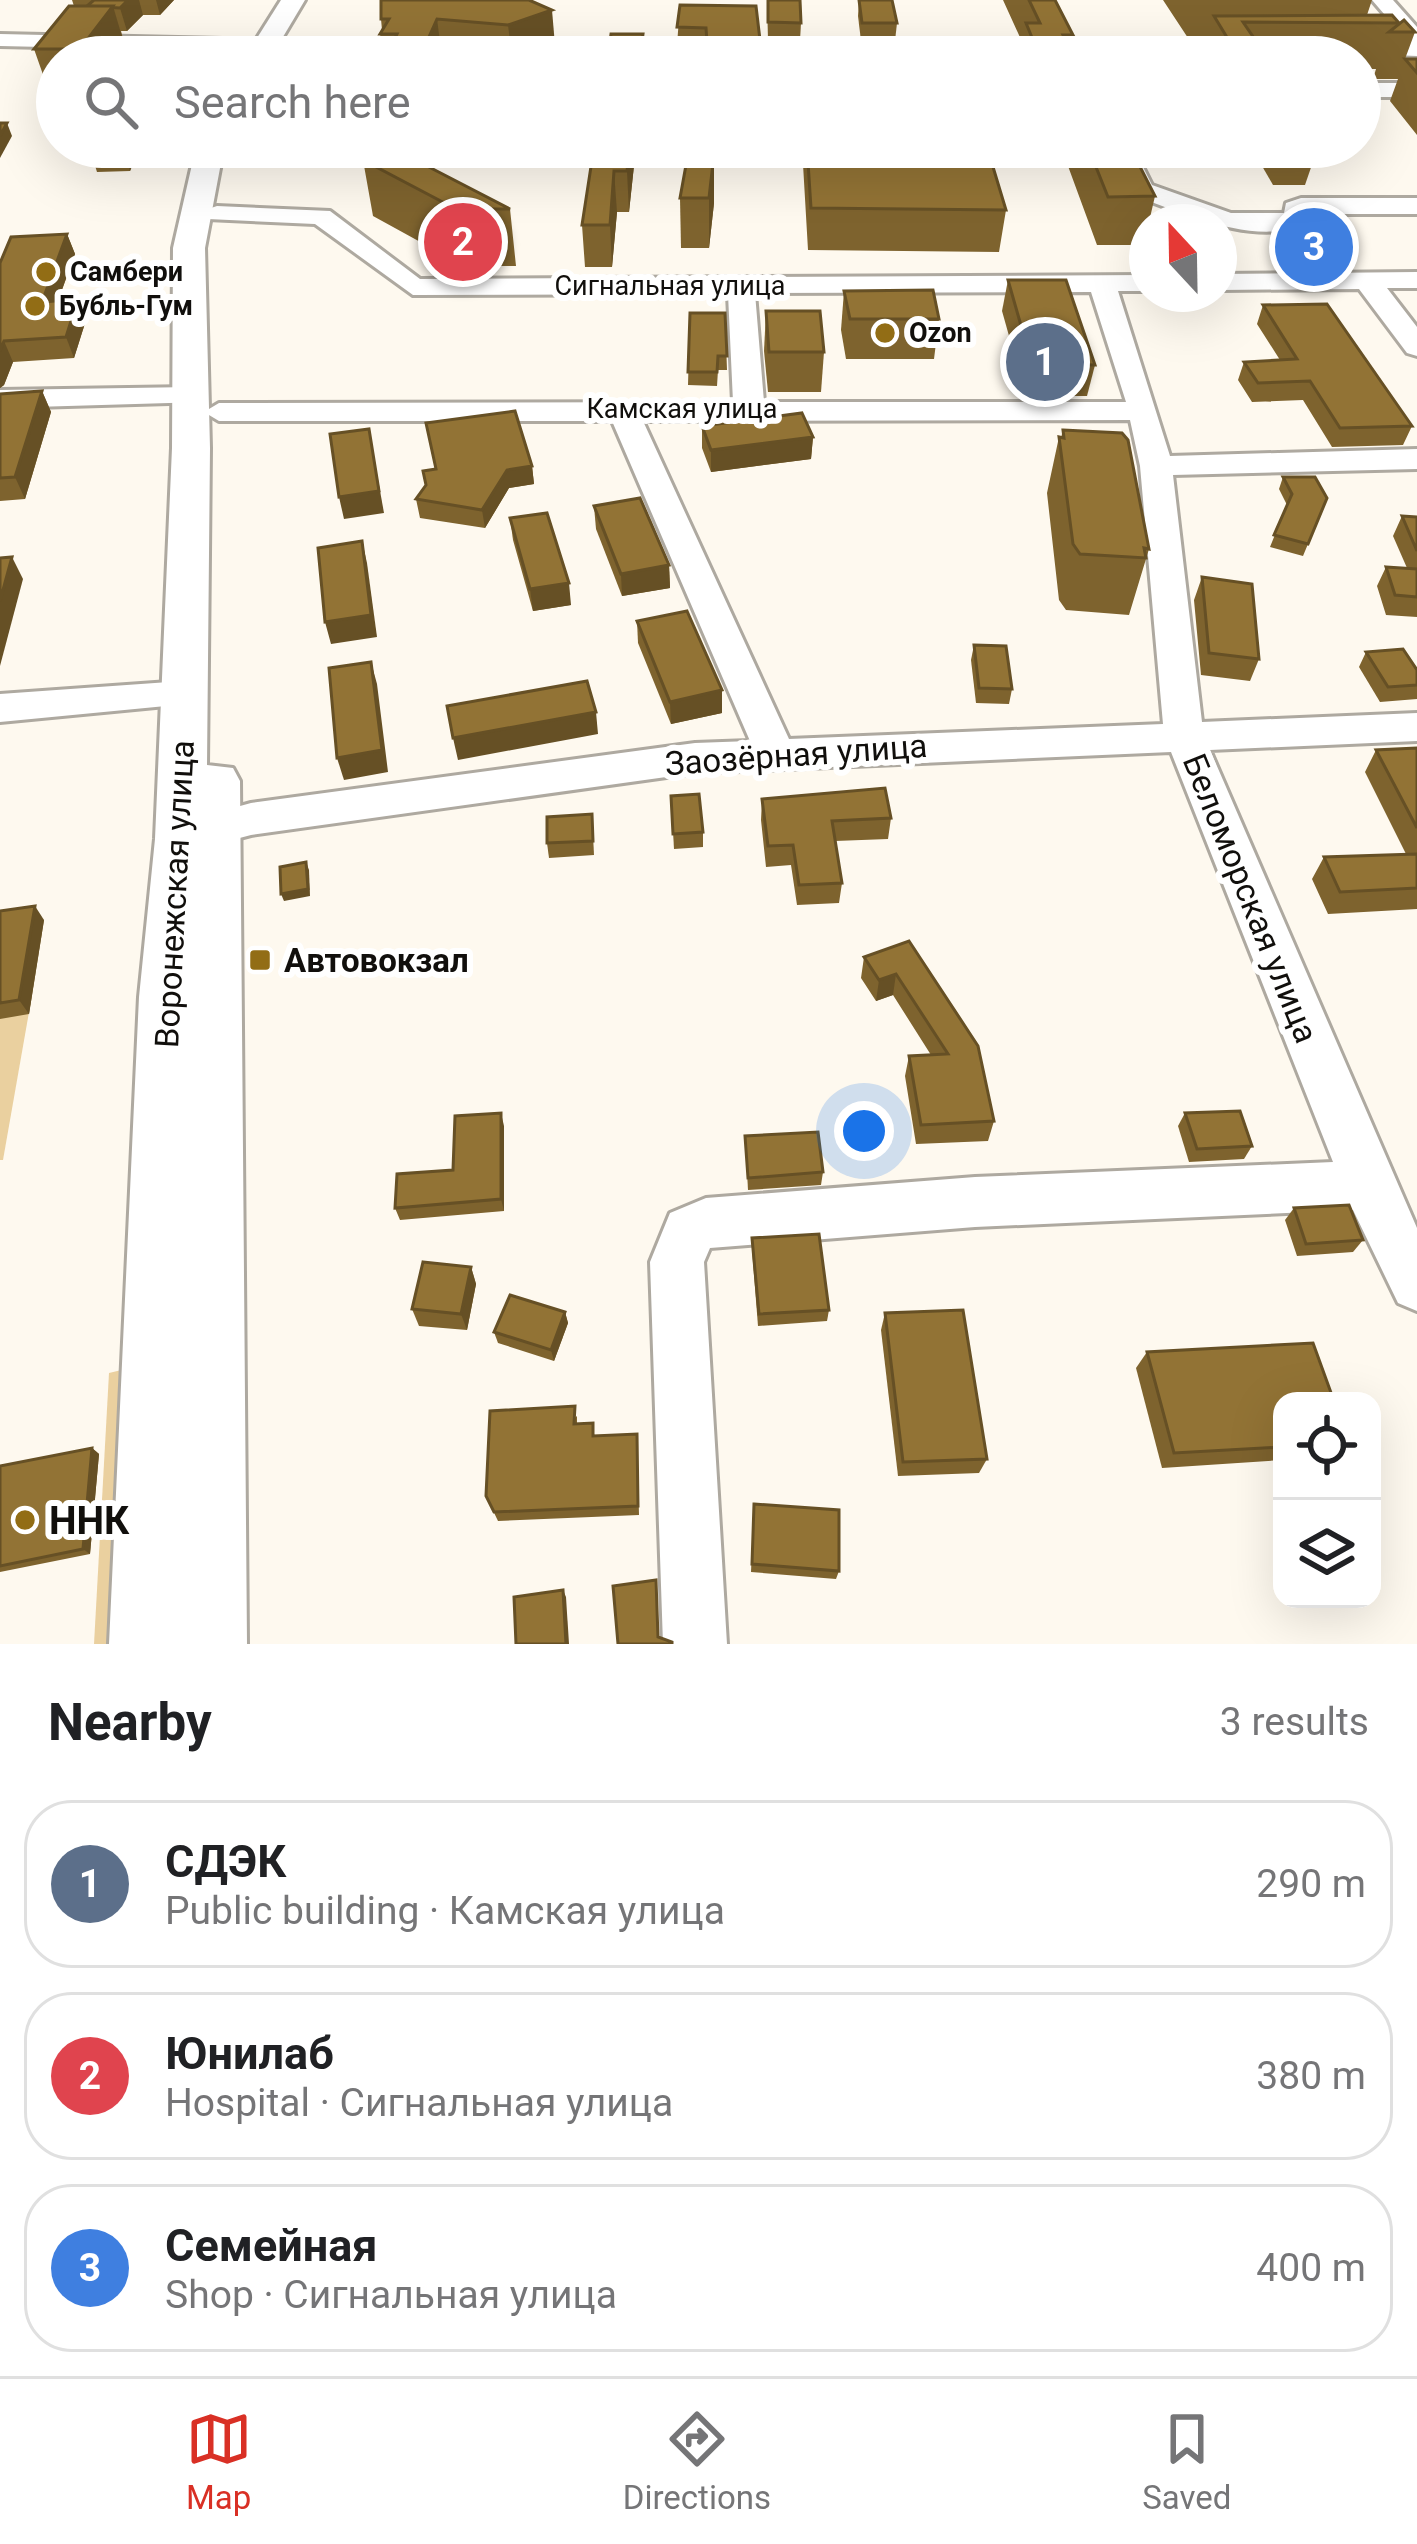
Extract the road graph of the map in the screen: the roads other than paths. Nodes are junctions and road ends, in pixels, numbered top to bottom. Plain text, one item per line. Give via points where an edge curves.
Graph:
1 (293, 0) edge
2 (311, 0) edge
3 (1382, 0) edge
4 (275, 36) edge
5 (281, 36) edge
6 (1417, 39) edge
7 (0, 40) edge
8 (36, 42) edge
9 (1381, 50) edge
10 (1417, 50) edge
11 (1381, 90) edge
12 (1417, 90) edge
13 (205, 168) edge
14 (227, 168) edge
15 (1131, 168) edge
16 (1417, 206) edge
17 (217, 214) junction
18 (1417, 280) edge
19 (1367, 281) junction
20 (1237, 282) edge
21 (1129, 283) edge
22 (1102, 284) junction
23 (740, 285) junction
24 (1417, 347) edge
25 (0, 399) edge
26 (205, 404) junction
27 (622, 408) junction
28 (748, 409) junction
29 (1144, 411) junction
30 (1417, 459) edge
31 (1156, 466) junction
32 (183, 694) junction
33 (0, 708) edge
34 (1417, 727) edge
35 (1184, 735) junction
36 (776, 752) junction
37 (199, 831) junction
38 (1368, 1185) junction
39 (1417, 1284) edge
40 (148, 1644) edge
41 (208, 1644) edge
42 (695, 1644) edge

1 - 4 main road
2 - 5 main road
3 - 6 street
7 - 8 street
9 - 10 street
11 - 12 street
13 - 26 main road, Воронежская улица via 190,248
14 - 17 main road, Воронежская улица
15 - 16 street via 1142,190 1228,221 1295,221 1300,206
17 - 23 street, Сигнальная улица via 321,216 413,287
17 - 26 main road, Воронежская улица
18 - 19 street
19 - 20 street
19 - 24 street
21 - 22 street, Сигнальная улица
22 - 23 street, Сигнальная улица
22 - 29 street, Беломорская улица
23 - 28 street
25 - 26 street, Камская улица
26 - 27 street, Камская улица
26 - 32 main road, Воронежская улица
26 - 37 main road, Воронежская улица via 213,692
27 - 28 street, Камская улица
27 - 36 street
28 - 29 street, Камская улица
29 - 31 street, Беломорская улица
30 - 31 street
31 - 35 street, Беломорская улица
32 - 33 street
32 - 37 main road, Воронежская улица
34 - 35 street, Заозёрная улица
35 - 36 street, Заозёрная улица
35 - 38 street, Беломорская улица
36 - 37 street, Заозёрная улица via 598,770
37 - 40 main road, Воронежская улица via 167,997
37 - 41 main road, Воронежская улица
38 - 39 street, Беломорская улица
38 - 42 street via 975,1202 706,1222 689,1231 676,1262

